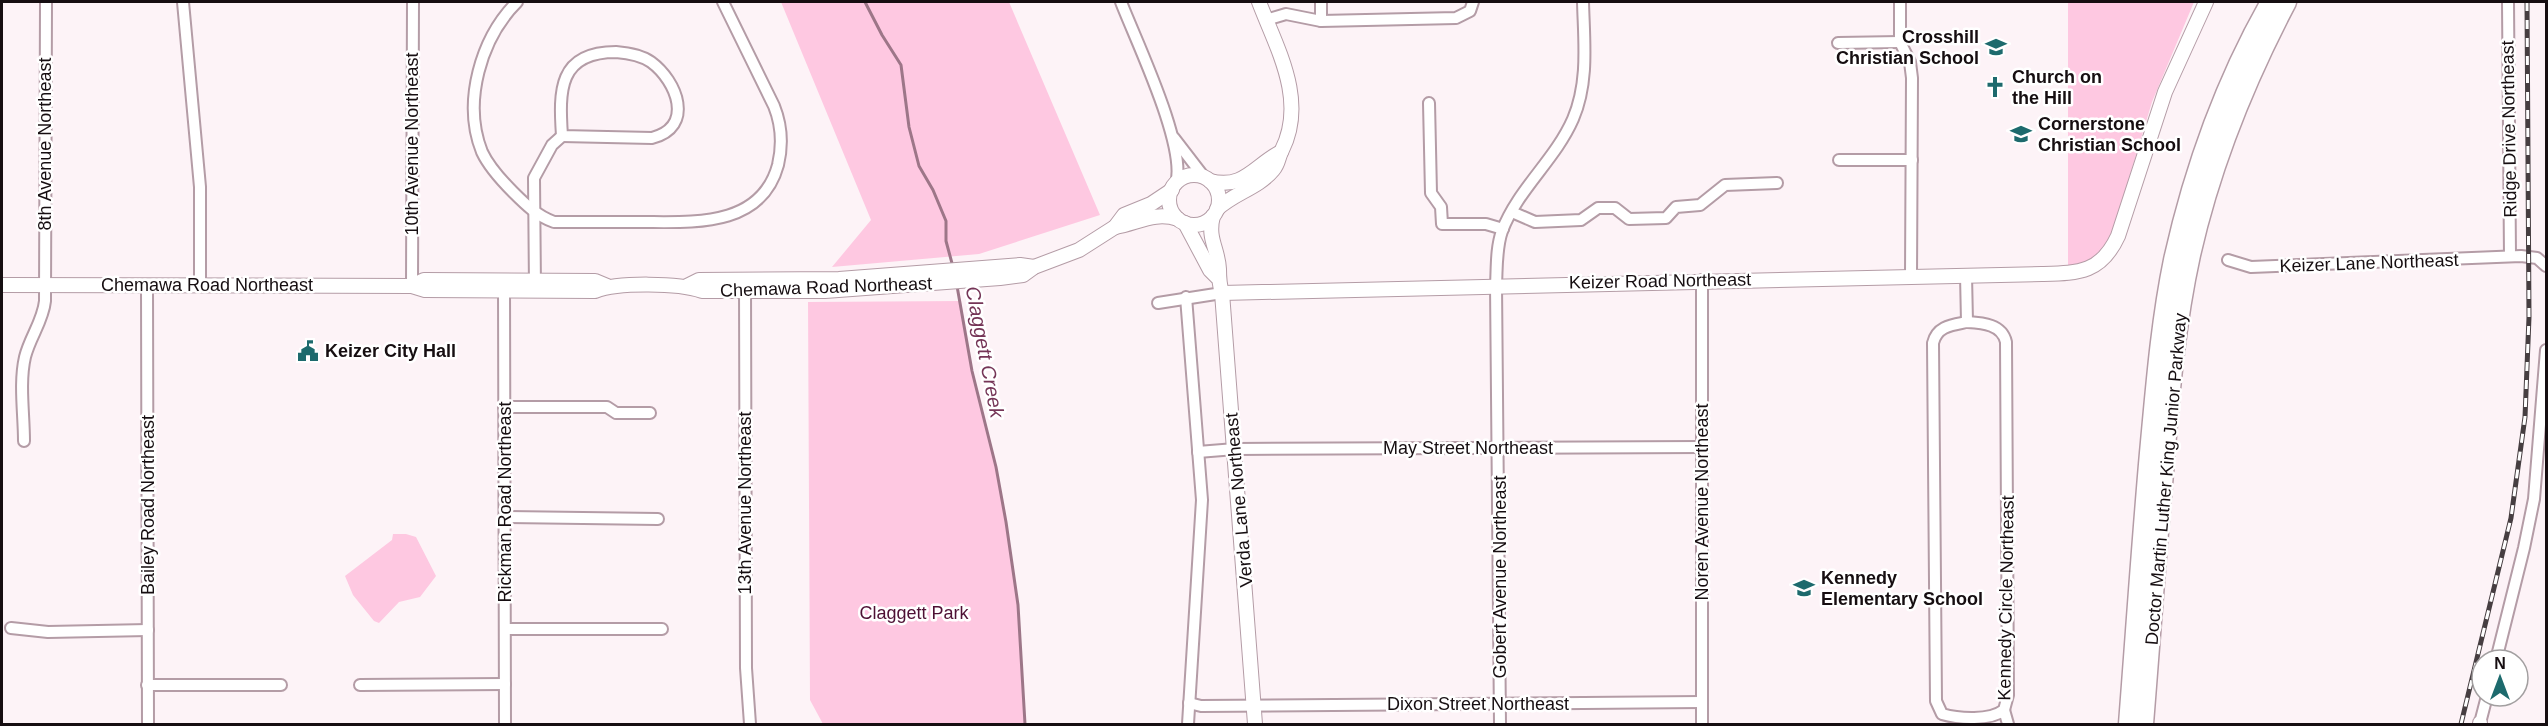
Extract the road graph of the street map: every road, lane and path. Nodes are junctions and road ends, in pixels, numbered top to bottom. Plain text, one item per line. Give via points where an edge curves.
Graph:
1 (46, 2) edge
2 (183, 2) edge
3 (413, 2) edge
4 (517, 2) edge
5 (723, 2) edge
6 (1121, 2) edge
7 (1259, 2) edge
8 (1321, 2) edge
9 (1583, 2) edge
10 (1900, 2) edge
11 (2206, 2) edge
12 (2270, 2) edge
13 (2288, 2) edge
14 (2508, 2) edge
15 (1471, 6) edge
16 (1266, 20) junction
17 (1321, 21) junction
18 (1900, 42) junction
19 (1838, 43) dead end
20 (1429, 103) dead end
21 (562, 136) junction
22 (1174, 138) junction
23 (1281, 152) junction
24 (1839, 160) dead end
25 (1912, 160) junction
26 (1207, 179) junction
27 (1777, 183) dead end
28 (1174, 187) junction
29 (534, 211) junction
30 (1215, 212) junction
31 (1512, 212) junction
32 (1182, 221) junction
33 (1115, 227) junction
34 (1503, 229) junction
35 (2510, 256) junction
36 (2228, 260) dead end
37 (2547, 266) edge
38 (1966, 275) junction
39 (1217, 277) junction
40 (1911, 277) junction
41 (1702, 280) junction
42 (2, 285) edge
43 (147, 285) junction
44 (200, 285) junction
45 (535, 285) junction
46 (1496, 285) junction
47 (45, 286) junction
48 (412, 286) junction
49 (504, 286) junction
50 (745, 286) junction
51 (1222, 293) junction
52 (1186, 297) junction
53 (1158, 303) dead end
54 (1967, 322) junction
55 (2547, 350) edge
56 (504, 407) junction
57 (650, 413) dead end
58 (24, 441) dead end
59 (1702, 447) junction
60 (1499, 448) junction
61 (1235, 449) junction
62 (1198, 452) junction
63 (507, 517) junction
64 (658, 519) dead end
65 (11, 628) dead end
66 (506, 629) junction
67 (662, 629) dead end
68 (148, 630) junction
69 (2499, 648) edge
70 (282, 684) dead end
71 (360, 684) dead end
72 (505, 684) junction
73 (147, 685) junction
74 (1189, 702) junction
75 (1702, 702) junction
76 (1500, 704) junction
77 (1254, 706) junction
78 (2484, 708) edge
79 (2004, 710) junction
80 (148, 724) edge
81 (506, 724) edge
82 (750, 724) edge
83 (1188, 724) edge
84 (1256, 724) edge
85 (1500, 724) edge
86 (1702, 724) edge
87 (2008, 724) edge
88 (2128, 724) edge
89 (2144, 724) edge
90 (2480, 724) edge

1 - 47 street, 8th Avenue Northeast
2 - 44 street via 200,178
3 - 48 street, 10th Avenue Northeast
4 - 29 street via 495,29 484,52 476,89 477,122 482,151 493,170
5 - 29 street via 781,124 777,166 762,194 736,212 704,222 554,222
6 - 22 street
7 - 16 street
8 - 17 street
9 - 31 street, Gobert Avenue Northeast via 1583,87 1574,118 1552,157
10 - 18 street
11 - 38 street, Keizer Road Northeast via 2165,92 2118,236 2107,256 2076,272
12 - 88 highway, Doctor Martin Luther King Junior Parkway via 2236,69 2211,131 2173,262 2154,396
13 - 89 highway, Doctor Martin Luther King Junior Parkway via 2235,113 2190,258 2171,389
14 - 35 street, Ridge Drive Northeast
15 - 17 street via 1456,18
16 - 17 street via 1293,14
16 - 23 street via 1290,83 1293,105 1290,133
18 - 19 street
18 - 25 street via 1910,62 1912,78
20 - 34 street via 1431,193 1441,207 1442,224 1486,224
21 - 21 street via 660,136 676,119 675,91 657,68 640,57 616,52 586,56 569,71 562,87
21 - 29 street via 536,172
22 - 26 street
22 - 28 street via 1179,170
23 - 26 street via 1240,180 1224,184
23 - 30 street via 1279,163 1263,180
24 - 25 street
25 - 40 street
26 - 28 street via 1189,176
26 - 30 street via 1218,194
27 - 31 street via 1725,185 1704,203 1676,207 1666,218 1629,219 1615,208 1598,208 1581,220 1535,222
28 - 32 street via 1170,206
28 - 33 street, Chemawa Road Northeast via 1150,204 1124,215
29 - 45 street
30 - 32 street via 1200,224
30 - 39 street, Verda Lane Northeast via 1210,234 1219,268
31 - 34 street, Gobert Avenue Northeast
32 - 33 street, Chemawa Road Northeast via 1155,215
32 - 39 street, Verda Lane Northeast
33 - 50 street, Chemawa Road Northeast via 1079,250 1023,275 937,277 825,291
34 - 46 street, Gobert Avenue Northeast
35 - 36 street, Keizer Lane Northeast via 2251,267
35 - 37 street via 2537,258
38 - 40 street, Keizer Road Northeast
38 - 54 street
39 - 51 street, Verda Lane Northeast
40 - 41 street, Keizer Road Northeast
41 - 46 street, Keizer Road Northeast
41 - 59 street, Noren Avenue Northeast
42 - 47 street, Chemawa Road Northeast
43 - 44 street, Chemawa Road Northeast
43 - 47 street, Chemawa Road Northeast
43 - 68 street, Bailey Road Northeast
44 - 48 street, Chemawa Road Northeast
45 - 49 street, Chemawa Road Northeast
45 - 50 street, Chemawa Road Northeast via 594,291 607,286 687,286 699,280
46 - 51 street, Keizer Road Northeast
46 - 60 street, Gobert Avenue Northeast
47 - 58 street, 8th Avenue Northeast via 44,312 23,367
48 - 49 street, Chemawa Road Northeast via 425,290
49 - 56 street, Rickman Road Northeast
50 - 82 street, 13th Avenue Northeast via 746,668
51 - 52 street
51 - 61 street, Verda Lane Northeast
52 - 53 street
52 - 62 street
54 - 79 street, Kennedy Circle Northeast via 1996,327 2006,342 2008,695
54 - 79 street, Kennedy Circle Northeast via 1940,330 1933,343 1936,701 1942,714 1950,716 1990,716
55 - 69 street via 2534,499
56 - 57 street via 607,407 616,413
56 - 63 street, Rickman Road Northeast
59 - 60 street, May Street Northeast
59 - 75 street, Noren Avenue Northeast
60 - 61 street, May Street Northeast
60 - 76 street, Gobert Avenue Northeast
61 - 62 street, May Street Northeast
61 - 77 street, Verda Lane Northeast
62 - 74 street via 1202,500
63 - 64 street
63 - 66 street, Rickman Road Northeast
65 - 68 street via 48,632
66 - 67 street
66 - 72 street, Rickman Road Northeast
68 - 73 street, Bailey Road Northeast
70 - 73 street
71 - 72 street
72 - 81 street, Rickman Road Northeast
73 - 80 street, Bailey Road Northeast
74 - 77 street, Dixon Street Northeast via 1201,706
74 - 83 street
75 - 76 street, Dixon Street Northeast
75 - 86 street, Noren Avenue Northeast
76 - 77 street, Dixon Street Northeast
76 - 85 street, Gobert Avenue Northeast
77 - 84 street, Verda Lane Northeast
78 - 90 street
79 - 87 street

